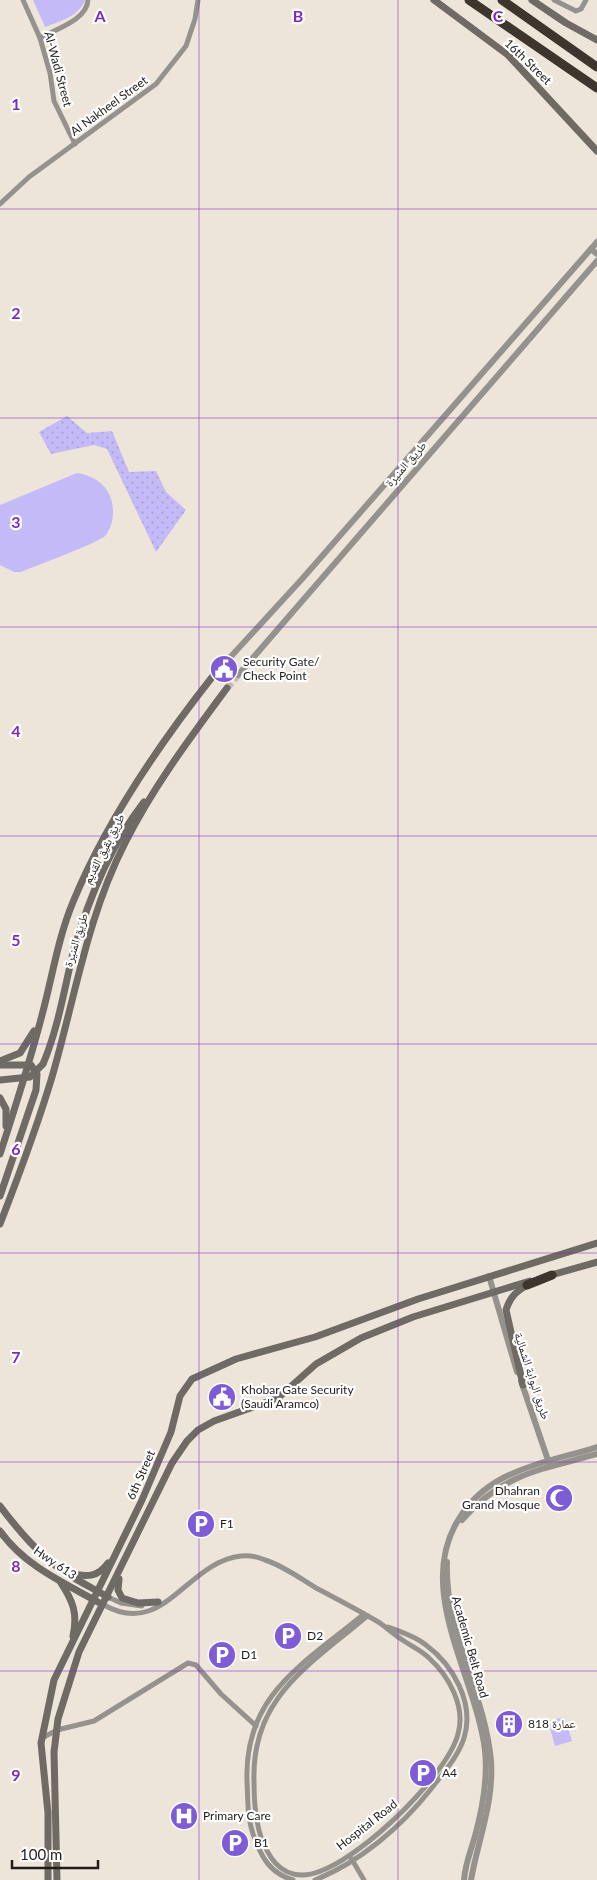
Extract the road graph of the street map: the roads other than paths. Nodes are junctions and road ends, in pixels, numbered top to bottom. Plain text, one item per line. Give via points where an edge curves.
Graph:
1 (23, 0) edge
2 (88, 0) edge
3 (198, 0) edge
4 (434, 0) edge
5 (469, 0) edge
6 (502, 0) edge
7 (532, 0) edge
8 (554, 0) edge
9 (586, 0) edge
10 (40, 38) junction
11 (597, 40) edge
12 (597, 67) edge
13 (597, 88) edge
14 (75, 144) junction
15 (597, 151) edge
16 (0, 204) edge
17 (597, 242) edge
18 (591, 249) junction
19 (597, 254) edge
20 (597, 261) edge
21 (225, 663) tunnel mouth
22 (238, 675) tunnel mouth
23 (213, 676) tunnel mouth
24 (227, 688) tunnel mouth
25 (157, 784) junction
26 (42, 1018) junction
27 (0, 1061) edge
28 (28, 1064) junction
29 (0, 1066) edge
30 (37, 1072) junction
31 (24, 1078) junction
32 (0, 1080) edge
33 (0, 1098) edge
34 (6, 1136) junction
35 (0, 1154) edge
36 (0, 1196) edge
37 (0, 1224) edge
38 (597, 1243) edge
39 (597, 1262) edge
40 (552, 1275) junction
41 (489, 1276) junction
42 (527, 1285) joint
43 (494, 1292) junction
44 (523, 1385) junction
45 (597, 1447) edge
46 (597, 1454) edge
47 (549, 1465) junction
48 (0, 1506) edge
49 (0, 1531) edge
50 (120, 1546) junction
51 (121, 1569) junction
52 (66, 1573) junction
53 (59, 1581) junction
54 (98, 1591) junction
55 (108, 1596) junction
56 (171, 1596) junction
57 (94, 1600) junction
58 (158, 1602) junction
59 (104, 1605) junction
60 (365, 1615) junction
61 (381, 1624) junction
62 (70, 1648) junction
63 (255, 1724) junction
64 (260, 1729) junction
65 (56, 1730) junction
66 (41, 1738) junction
67 (351, 1858) junction
68 (48, 1880) edge
69 (57, 1880) edge
70 (293, 1880) edge
71 (315, 1880) edge
72 (364, 1880) edge
73 (464, 1880) edge
74 (471, 1880) edge

1 - 10 street, Al-Wadi Street
2 - 10 street via 86,9 77,18
3 - 14 street, Al Nakheel Street via 186,46 156,84
4 - 15 main road, 16th Street via 508,55
5 - 13 highway
6 - 12 highway
7 - 11 main road
8 - 9 street via 576,11
10 - 14 street, Al-Wadi Street via 54,101
14 - 16 street, Al Nakheel Street via 29,177
17 - 18 street, طريق المنيرة
18 - 19 street
18 - 21 street, طريق المنيرة
20 - 22 street, طريق المنيرة
23 - 26 main road, طريق المنيرة via 184,712 97,851 73,903
24 - 25 main road, طريق المنيرة
25 - 30 main road, طريق بقيق القديم via 133,816 98,880 76,944 46,1058
25 - 37 main road, طريق المنيرة via 124,844 100,902 80,961 52,1077
26 - 27 main road via 26,1047 15,1056
26 - 28 main road, طريق المنيرة
28 - 29 main road
28 - 30 main road
28 - 31 main road, طريق المنيرة
30 - 31 main road
30 - 36 main road, طريق بقيق القديم via 36,1090
31 - 32 main road
31 - 34 main road, طريق المنيرة
33 - 34 main road via 6,1109
34 - 35 main road, طريق المنيرة
38 - 41 main road, 6th Street
39 - 40 main road, 6th Street
40 - 42 highway
40 - 43 main road, 6th Street
41 - 43 street, طريق البوابة الشمالية
41 - 50 main road, 6th Street via 365,1316 315,1337 236,1359 192,1379 185,1387 171,1432
42 - 44 main road via 510,1298 506,1310
43 - 44 street, طريق البوابة الشمالية
43 - 51 main road, 6th Street via 414,1317 361,1338 316,1364 278,1398 198,1430 172,1463
44 - 47 street, طريق البوابة الشمالية
45 - 47 street, Academic Belt Road
46 - 47 street, Academic Belt Road
47 - 73 street, Academic Belt Road via 502,1478 479,1494 451,1533 444,1556 444,1599 485,1751 484,1798
47 - 74 street, Academic Belt Road via 512,1479 482,1499 460,1523 449,1552 446,1575 450,1605 486,1729 491,1762 490,1798
48 - 52 main road, Hospital Road via 34,1546
49 - 53 main road, Hwy 613 via 38,1568
50 - 52 main road via 99,1573 88,1576
50 - 54 main road, 6th Street
51 - 55 main road, 6th Street
51 - 58 main road via 118,1590 122,1598 138,1603
52 - 54 main road, Hospital Road
53 - 57 main road, Hwy 613
53 - 62 main road via 70,1596 76,1616
54 - 55 main road, Hospital Road
54 - 57 main road, 6th Street
55 - 58 street, Hospital Road via 130,1606
55 - 59 main road, 6th Street
56 - 58 street, Hospital Road
56 - 59 street, Hospital Road via 156,1610 143,1614 126,1614
56 - 60 street, Hospital Road via 219,1564 248,1556 267,1560
57 - 59 main road, Hwy 613
57 - 62 main road, 6th Street
59 - 65 main road, 6th Street via 79,1652
60 - 61 street, Hospital Road
60 - 63 street via 277,1687
60 - 64 street, Hospital Road via 294,1678 274,1702
61 - 67 street, Hospital Road via 428,1656 437,1666 457,1700 460,1727 452,1748 418,1796
61 - 67 street, Hospital Road via 411,1636 435,1653 455,1678 464,1698 465,1732 448,1766 414,1811
62 - 66 main road, 6th Street via 54,1680
63 - 64 street
63 - 65 street via 221,1694 196,1665 188,1663 94,1721
63 - 70 street via 247,1766 249,1821 264,1861 279,1874
64 - 67 street, Hospital Road via 253,1766 254,1809 272,1860 290,1873 308,1875
65 - 66 street
65 - 69 main road, 6th Street
66 - 68 main road, 6th Street via 48,1813
67 - 71 street, Hospital Road
67 - 72 street

